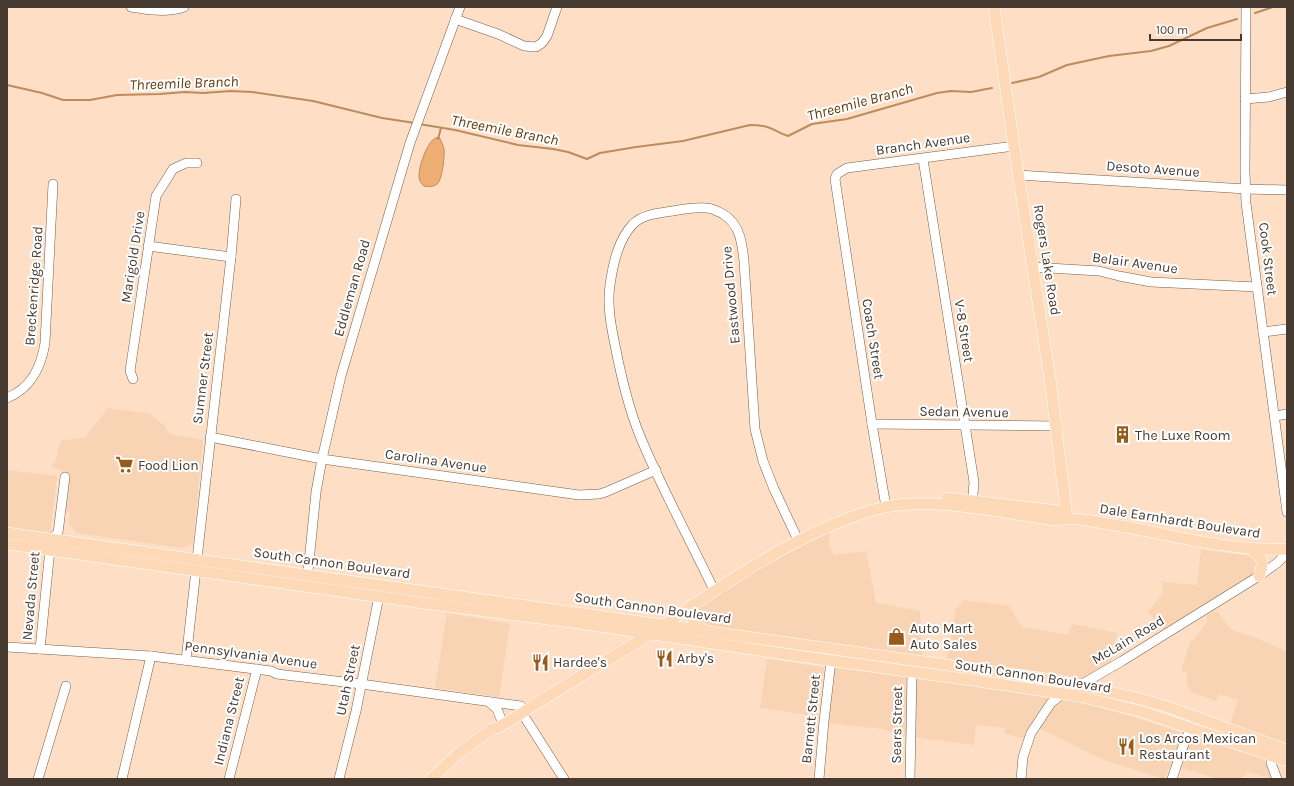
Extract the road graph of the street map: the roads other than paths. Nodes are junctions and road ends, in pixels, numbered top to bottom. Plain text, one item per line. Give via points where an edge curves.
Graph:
1 (131, 7) edge
2 (184, 7) edge
3 (460, 7) edge
4 (557, 7) edge
5 (994, 7) edge
6 (1246, 7) edge
7 (456, 19) junction
8 (1287, 92) edge
9 (1246, 99) junction
10 (1014, 146) junction
11 (923, 159) junction
12 (197, 163) dead end
13 (837, 174) joint
14 (1018, 175) junction
15 (53, 184) dead end
16 (1246, 189) junction
17 (1287, 190) edge
18 (236, 199) dead end
19 (148, 246) junction
20 (231, 257) junction
21 (1032, 267) junction
22 (1257, 287) junction
23 (1287, 329) edge
24 (1263, 332) junction
25 (133, 379) dead end
26 (7, 398) edge
27 (1287, 414) edge
28 (1275, 416) junction
29 (872, 424) junction
30 (964, 426) junction
31 (1057, 426) junction
32 (210, 438) junction
33 (322, 459) junction
34 (656, 470) junction
35 (65, 477) dead end
36 (885, 504) junction
37 (973, 504) junction
38 (1287, 512) edge
39 (1068, 518) junction
40 (7, 533) edge
41 (797, 537) junction
42 (51, 539) junction
43 (7, 544) edge
44 (1251, 549) junction
45 (1287, 549) edge
46 (50, 550) junction
47 (1287, 553) edge
48 (196, 565) junction
49 (1259, 576) junction
50 (307, 580) junction
51 (712, 586) junction
52 (380, 591) junction
53 (694, 604) junction
54 (652, 629) junction
55 (704, 631) junction
56 (7, 647) edge
57 (40, 649) junction
58 (873, 654) junction
59 (151, 656) junction
60 (186, 660) junction
61 (831, 661) junction
62 (257, 669) junction
63 (912, 672) junction
64 (361, 684) junction
65 (1080, 685) junction
66 (66, 686) dead end
67 (1063, 694) junction
68 (489, 702) junction
69 (522, 709) junction
70 (501, 719) junction
71 (1191, 728) junction
72 (492, 729) junction
73 (1279, 751) edge
74 (1287, 761) edge
75 (38, 779) edge
76 (122, 779) edge
77 (229, 779) edge
78 (339, 779) edge
79 (431, 779) edge
80 (564, 779) edge
81 (819, 779) edge
82 (910, 779) edge
83 (1021, 779) edge
84 (1172, 779) edge
85 (1277, 779) edge

1 - 2 street via 158,11
3 - 7 street, Eddleman Road
4 - 7 street via 547,36 536,47 524,46
5 - 10 main road, Rogers Lake Road
6 - 9 street, Cook Street
7 - 33 street, Eddleman Road via 410,143 341,376
8 - 9 street
9 - 16 street, Cook Street
10 - 11 street, Branch Avenue
10 - 14 main road, Rogers Lake Road
11 - 13 street, Branch Avenue via 847,168
11 - 30 street, V-8 Street
12 - 19 street, Marigold Drive via 186,163 173,169 156,196
13 - 29 street, Coach Street via 835,187
14 - 16 street, Desoto Avenue
14 - 21 main road, Rogers Lake Road
15 - 26 street, Breckenridge Road via 43,358 32,378 21,390
16 - 17 street, Desoto Avenue
16 - 22 street, Cook Street
18 - 20 street, Sumner Street
19 - 20 street
19 - 25 street, Marigold Drive via 130,370
20 - 32 street, Sumner Street
21 - 22 street, Belair Avenue via 1099,271 1151,282
21 - 31 main road, Rogers Lake Road
22 - 24 street, Cook Street
23 - 24 street
24 - 28 street, Cook Street
27 - 28 street
28 - 38 street, Cook Street
29 - 30 street, Sedan Avenue
29 - 36 street, Coach Street
30 - 31 street, Sedan Avenue
30 - 37 street, V-8 Street via 974,482
31 - 39 main road, Rogers Lake Road
32 - 33 street, Carolina Avenue
32 - 48 street, Sumner Street
33 - 34 street, Carolina Avenue via 579,495 606,492
33 - 50 street, Eddleman Road
34 - 41 street, Eastwood Drive via 631,412 618,363 609,308 614,264 623,238 639,220 662,213 711,208 732,222 741,241 755,429 763,461
34 - 51 street, Eastwood Drive
35 - 42 street, Nevada Street via 58,533
36 - 37 main road, Dale Earnhardt Boulevard
36 - 41 main road, Dale Earnhardt Boulevard
37 - 39 main road, Dale Earnhardt Boulevard via 1056,520
39 - 44 main road, Dale Earnhardt Boulevard
40 - 42 main road, South Cannon Boulevard
41 - 51 main road, Dale Earnhardt Boulevard via 758,556
41 - 53 main road, Dale Earnhardt Boulevard
42 - 46 street, Nevada Street
42 - 48 main road, South Cannon Boulevard
43 - 46 main road, South Cannon Boulevard
44 - 45 main road, Dale Earnhardt Boulevard
44 - 49 main road via 1262,559 1263,566
46 - 48 main road, South Cannon Boulevard
46 - 57 street, Nevada Street
47 - 49 street, McLain Road
48 - 50 main road, South Cannon Boulevard
48 - 60 street, Sumner Street
49 - 65 street, McLain Road
50 - 52 main road, South Cannon Boulevard
51 - 54 main road, Dale Earnhardt Boulevard
52 - 54 main road, South Cannon Boulevard
52 - 54 main road, South Cannon Boulevard
52 - 64 street, Utah Street
53 - 54 main road, Dale Earnhardt Boulevard
53 - 55 main road via 692,618
54 - 55 main road, South Cannon Boulevard
54 - 61 main road, South Cannon Boulevard
54 - 69 main road, Dale Earnhardt Boulevard
55 - 58 main road, South Cannon Boulevard
56 - 57 street, Pennsylvania Avenue
57 - 59 street, Pennsylvania Avenue
58 - 61 main road via 864,657 841,656
58 - 65 main road, South Cannon Boulevard
59 - 60 street, Pennsylvania Avenue
59 - 76 street
60 - 62 street, Pennsylvania Avenue
61 - 63 main road, South Cannon Boulevard
61 - 81 street, Barnett Street
62 - 64 street, Pennsylvania Avenue via 277,674
62 - 77 street, Indiana Street
63 - 67 main road, South Cannon Boulevard
63 - 82 street, Sears Street
64 - 68 street, Pennsylvania Avenue
64 - 78 street, Utah Street
65 - 67 street, McLain Road
65 - 73 main road, South Cannon Boulevard via 1164,706
66 - 75 street
67 - 71 main road, South Cannon Boulevard via 1108,702
67 - 83 street, McLain Road via 1051,703 1030,734 1023,758
68 - 69 street, Pennsylvania Avenue
68 - 70 street via 497,709
69 - 70 main road, Dale Earnhardt Boulevard
69 - 72 main road, Dale Earnhardt Boulevard via 499,727
69 - 80 street
70 - 72 main road, Dale Earnhardt Boulevard
71 - 73 main road, South Cannon Boulevard
71 - 84 street
72 - 79 main road, Dale Earnhardt Boulevard via 458,754
73 - 74 main road, South Cannon Boulevard
73 - 85 street via 1271,762

